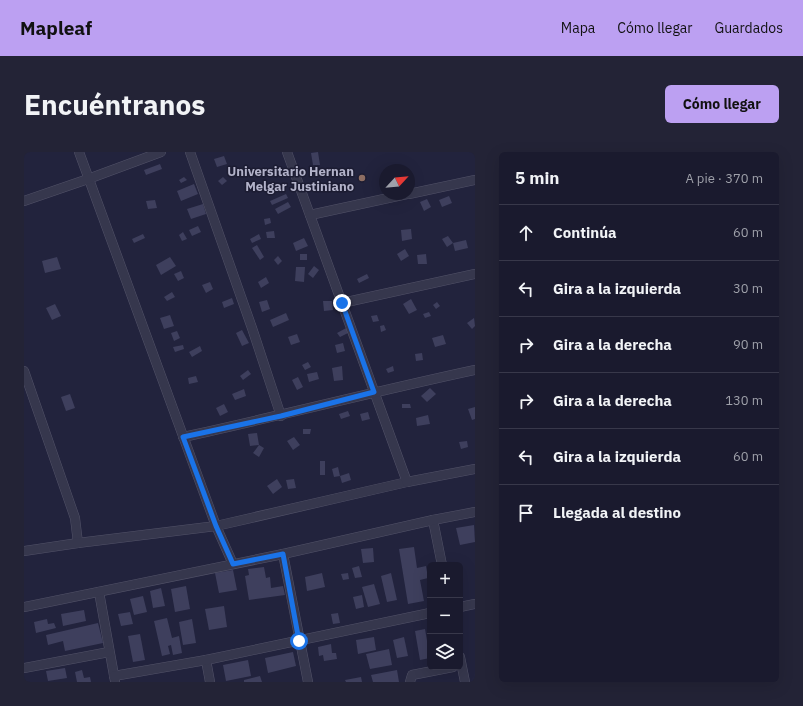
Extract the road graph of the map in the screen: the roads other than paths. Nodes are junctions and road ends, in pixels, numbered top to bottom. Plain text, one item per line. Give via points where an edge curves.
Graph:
1 (79, 152) edge
2 (161, 152) edge
3 (190, 152) edge
4 (287, 152) edge
5 (88, 179) junction
6 (475, 180) edge
7 (415, 193) edge
8 (380, 200) edge
9 (24, 201) edge
10 (310, 215) junction
11 (475, 274) edge
12 (342, 303) junction
13 (475, 370) edge
14 (24, 371) edge
15 (374, 392) junction
16 (281, 416) junction
17 (183, 437) junction
18 (475, 469) edge
19 (407, 482) junction
20 (475, 512) edge
21 (433, 520) junction
22 (216, 526) junction
23 (78, 543) junction
24 (24, 551) edge
25 (283, 554) junction
26 (441, 562) edge
27 (233, 564) junction
28 (99, 592) junction
29 (475, 604) edge
30 (463, 606) edge
31 (24, 607) edge
32 (427, 614) edge
33 (299, 641) junction
34 (109, 652) junction
35 (206, 660) junction
36 (24, 668) edge
37 (433, 670) edge
38 (461, 670) edge
39 (114, 679) edge
40 (210, 682) edge
41 (308, 682) edge
42 (410, 682) edge
43 (465, 682) edge

1 - 5 street
2 - 5 street
3 - 16 street
4 - 10 street
5 - 9 street
5 - 17 street
6 - 7 street
8 - 10 street
10 - 12 street
11 - 12 street
12 - 15 street
13 - 15 street
14 - 23 street via 75,518
15 - 16 street
15 - 19 street
16 - 17 street
17 - 22 street
18 - 19 street
19 - 22 street
20 - 21 street
21 - 25 street
21 - 26 street
22 - 23 street
22 - 27 street
23 - 24 street
25 - 27 street
25 - 33 street
27 - 28 street
28 - 31 street
28 - 34 street
29 - 30 street
32 - 33 street
33 - 35 street
33 - 41 street
34 - 36 street
34 - 39 street
35 - 39 street
35 - 40 street
37 - 42 street via 412,675
38 - 43 street

